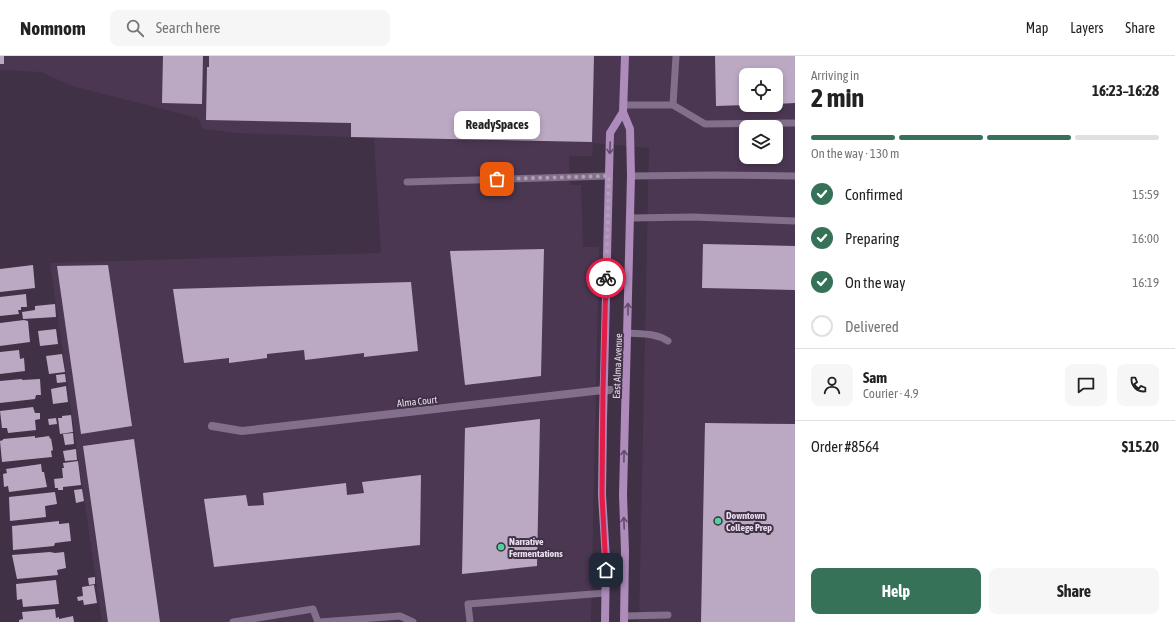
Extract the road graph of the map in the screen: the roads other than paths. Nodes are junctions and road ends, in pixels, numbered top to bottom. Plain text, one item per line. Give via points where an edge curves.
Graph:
1 (625, 56) edge
2 (676, 56) edge
3 (673, 105) junction
4 (624, 109) junction
5 (795, 123) edge
6 (609, 176) junction
7 (631, 176) junction
8 (795, 176) edge
9 (407, 182) dead end
10 (631, 218) junction
11 (795, 221) edge
12 (628, 334) junction
13 (668, 341) dead end
14 (603, 390) junction
15 (625, 390) junction
16 (212, 426) dead end
17 (605, 593) junction
18 (668, 615) dead end
19 (624, 619) edge
20 (233, 622) edge
21 (319, 622) edge
22 (413, 622) edge
23 (470, 622) edge
24 (605, 622) edge

1 - 4 main road, East Alma Avenue
2 - 3 lane
3 - 4 lane
3 - 5 lane via 705,124
4 -> 6 main road, East Alma Avenue via 610,133
4 - 7 main road, East Alma Avenue via 630,129
6 - 9 lane
6 - 14 main road, East Alma Avenue
7 - 8 lane
7 - 10 main road, East Alma Avenue
10 - 11 lane via 694,217
12 -> 10 main road, East Alma Avenue
12 - 13 lane via 653,335
12 - 15 main road, East Alma Avenue
14 - 15 street, Alma Court
14 - 16 street, Alma Court via 242,431
14 - 17 main road, East Alma Avenue via 602,495 606,559
19 -> 15 main road, East Alma Avenue
17 - 23 lane via 468,604
17 - 24 main road, East Alma Avenue
18 - 19 lane
20 - 21 lane via 313,609
21 - 22 lane via 400,616

